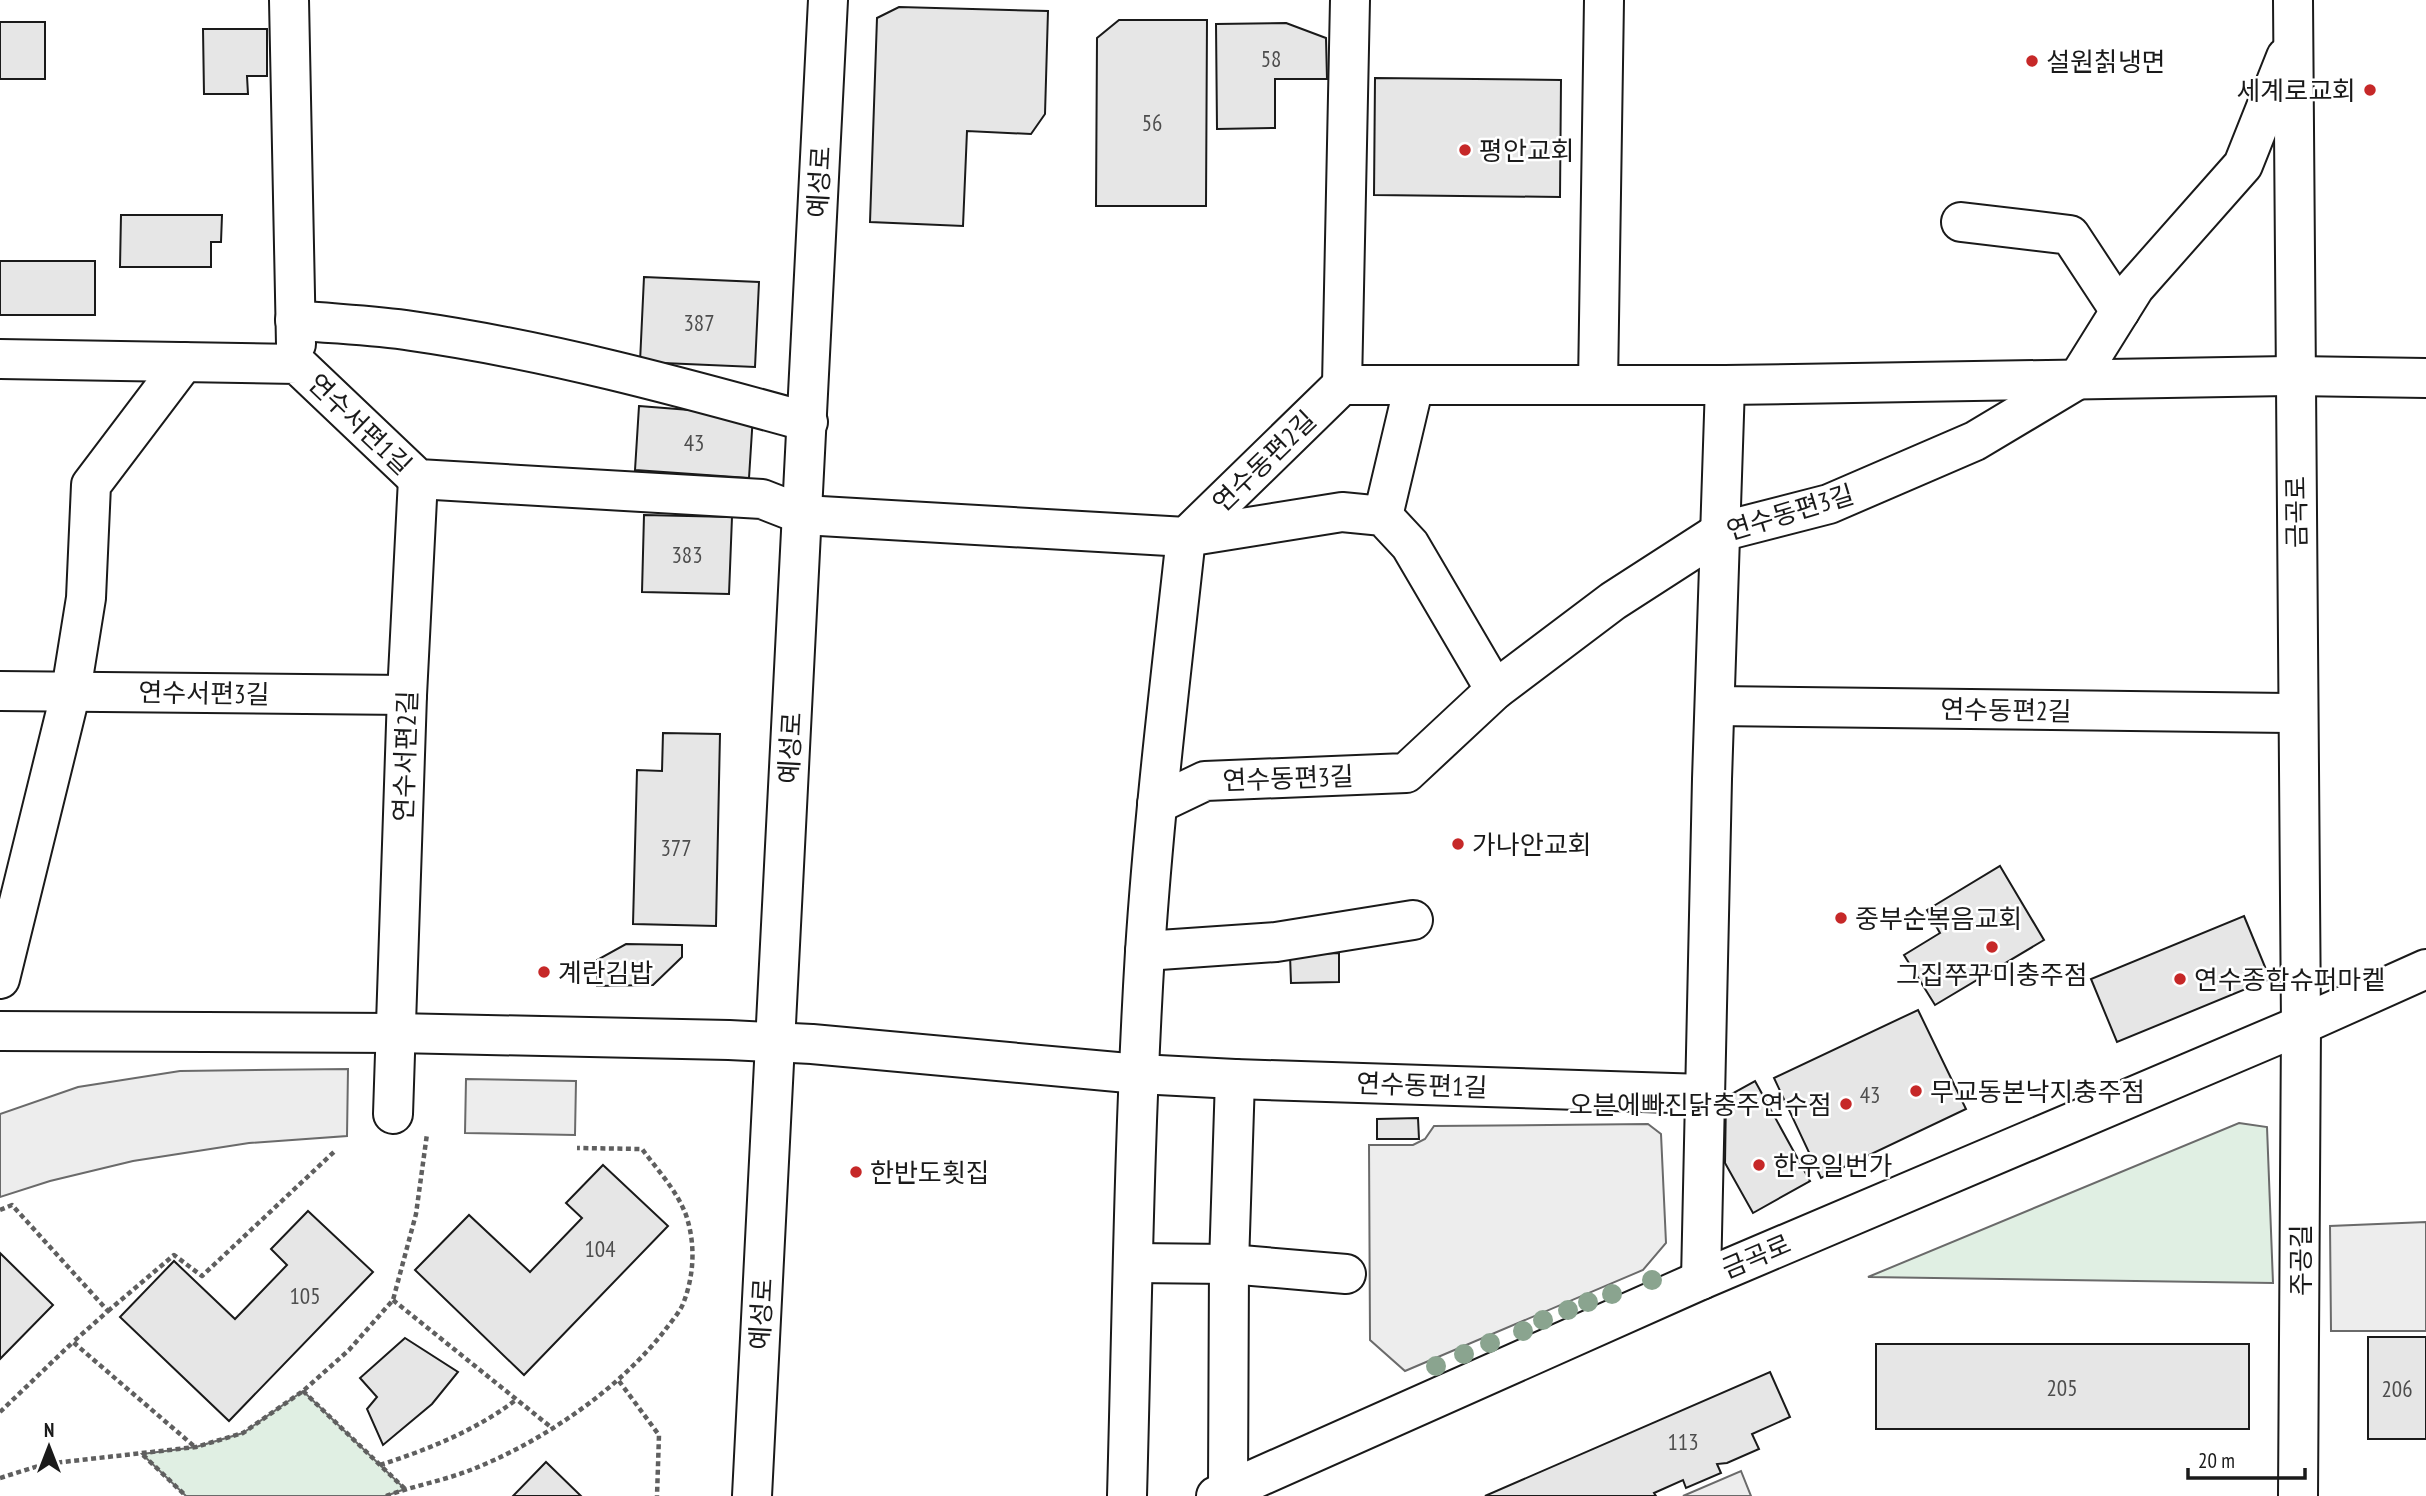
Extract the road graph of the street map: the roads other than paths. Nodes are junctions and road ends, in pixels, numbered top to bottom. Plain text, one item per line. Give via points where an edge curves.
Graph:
1 (289, 0) edge
2 (828, 0) edge
3 (1350, 0) edge
4 (1604, 0) edge
5 (2293, 0) edge
6 (2292, 40) junction
7 (1961, 222) dead end
8 (2120, 311) junction
9 (295, 320) junction
10 (0, 359) edge
11 (184, 362) junction
12 (297, 364) junction
13 (2294, 376) junction
14 (2426, 378) edge
15 (2077, 380) junction
16 (1598, 385) junction
17 (1725, 385) junction
18 (1342, 386) junction
19 (1414, 386) junction
20 (808, 422) junction
21 (418, 479) junction
22 (803, 515) junction
23 (1383, 516) junction
24 (1720, 532) junction
25 (1185, 537) junction
26 (1495, 690) junction
27 (0, 691) edge
28 (71, 691) junction
29 (407, 695) junction
30 (1715, 706) junction
31 (2298, 713) junction
32 (1157, 804) junction
33 (1413, 920) dead end
34 (1145, 951) junction
35 (2426, 969) edge
36 (0, 979) edge
37 (2301, 1025) junction
38 (0, 1031) edge
39 (395, 1033) junction
40 (774, 1043) junction
41 (1139, 1074) junction
42 (1234, 1079) junction
43 (1704, 1094) junction
44 (393, 1114) dead end
45 (1134, 1263) junction
46 (1229, 1264) junction
47 (1346, 1274) dead end
48 (1701, 1280) junction
49 (1222, 1493) edge
50 (752, 1496) edge
51 (1127, 1496) edge
52 (2298, 1496) edge

1 - 9 street
2 - 20 street, 예성로
3 - 18 street
4 - 16 street
5 - 6 street, 금곡로
6 - 8 street, 연수동편3길 via 2242,165 2135,287
6 - 13 street, 금곡로
7 - 8 street via 2070,235
8 - 15 street, 연수동편3길
9 - 12 street
9 - 20 street via 411,331 541,354
10 - 11 street, 연수서편1길
11 - 12 street, 연수서편1길
11 - 28 street via 91,485 86,598
12 - 21 street, 연수서편1길
13 - 14 street
13 - 15 street
13 - 31 street, 금곡로
15 - 17 street
15 - 24 street, 연수동편3길 via 1963,447 1829,504
16 - 17 street
16 - 19 street
17 - 24 street
18 - 19 street
18 - 25 street, 연수동편2길
19 - 23 street
20 - 22 street, 예성로
21 - 22 street, 연수서편1길 via 762,499
21 - 29 street, 연수서편2길
22 - 25 street
22 - 40 street, 예성로
23 - 25 street via 1342,512
23 - 26 street via 1410,545
24 - 26 street, 연수동편3길 via 1613,601
24 - 30 street
25 - 32 street
26 - 32 street, 연수동편3길 via 1406,773 1205,780
27 - 28 street, 연수서편3길
28 - 29 street, 연수서편3길
28 - 36 street
29 - 39 street, 연수서편2길
30 - 31 street, 연수동편2길
30 - 43 street
31 - 37 street, 금곡로
32 - 34 street
33 - 34 street via 1276,942
34 - 41 street
35 - 37 street, 금곡로
37 - 48 street, 금곡로
37 - 52 street, 주공길
38 - 39 street
39 - 40 street
39 - 44 street, 연수서편2길
40 - 41 street, 연수동편1길
40 - 50 street, 예성로
41 - 42 street, 연수동편1길
41 - 45 street
42 - 43 street, 연수동편1길
42 - 46 street
43 - 48 street
45 - 46 street
45 - 51 street
46 - 47 street
46 - 49 street
48 - 49 street, 금곡로

